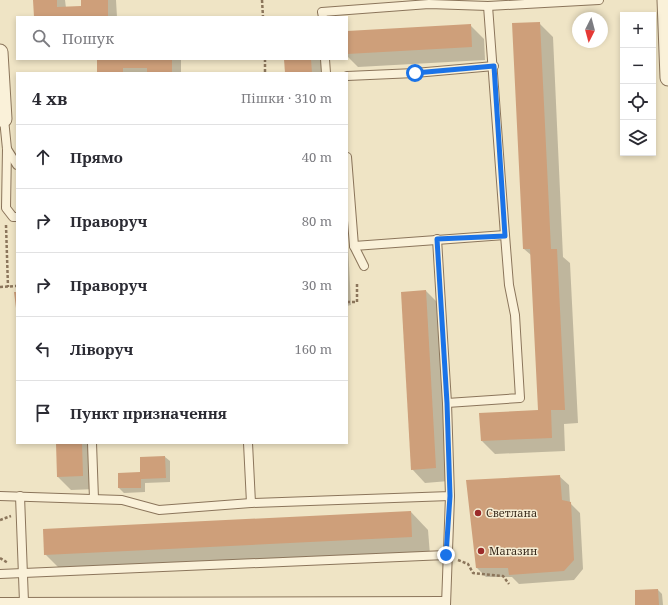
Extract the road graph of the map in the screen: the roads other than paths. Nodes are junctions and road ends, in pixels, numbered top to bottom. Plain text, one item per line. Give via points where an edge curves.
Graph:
1 (599, 0) edge
2 (665, 0) edge
3 (429, 2) edge
4 (390, 3) edge
5 (488, 6) junction
6 (323, 16) edge
7 (667, 49) edge
8 (0, 52) edge
9 (325, 60) edge
10 (494, 66) junction
11 (326, 72) edge
12 (348, 76) edge
13 (668, 78) edge
14 (2, 119) edge
15 (7, 149) junction
16 (16, 163) edge
17 (348, 170) edge
18 (16, 217) edge
19 (505, 236) junction
20 (437, 239) junction
21 (354, 246) junction
22 (364, 266) dead end
23 (447, 403) junction
24 (92, 444) edge
25 (248, 444) edge
26 (0, 496) edge
27 (20, 496) junction
28 (450, 496) junction
29 (94, 499) junction
30 (251, 502) junction
31 (446, 555) junction
32 (24, 573) junction
33 (0, 574) edge
34 (0, 602) edge
35 (24, 602) junction
36 (446, 603) edge

1 - 5 lane
2 - 7 street
3 - 4 lane
3 - 5 lane
4 - 6 lane via 322,12
5 - 10 lane
7 - 13 street
8 - 14 street
9 - 11 lane
10 - 12 lane
10 - 19 lane
14 - 15 lane
15 - 16 lane
15 - 18 lane via 6,208 13,217
17 - 21 lane
19 - 20 lane
19 - 23 lane via 509,284 515,315 520,398
20 - 21 lane
20 - 23 lane
21 - 22 lane
23 - 28 lane
24 - 29 lane
25 - 30 lane
26 - 27 lane
27 - 29 lane
27 - 32 lane
28 - 30 lane
28 - 31 lane
29 - 30 lane via 122,500 159,510
31 - 32 lane
31 - 36 lane
32 - 33 lane
32 - 35 lane
34 - 35 lane
35 - 36 lane

